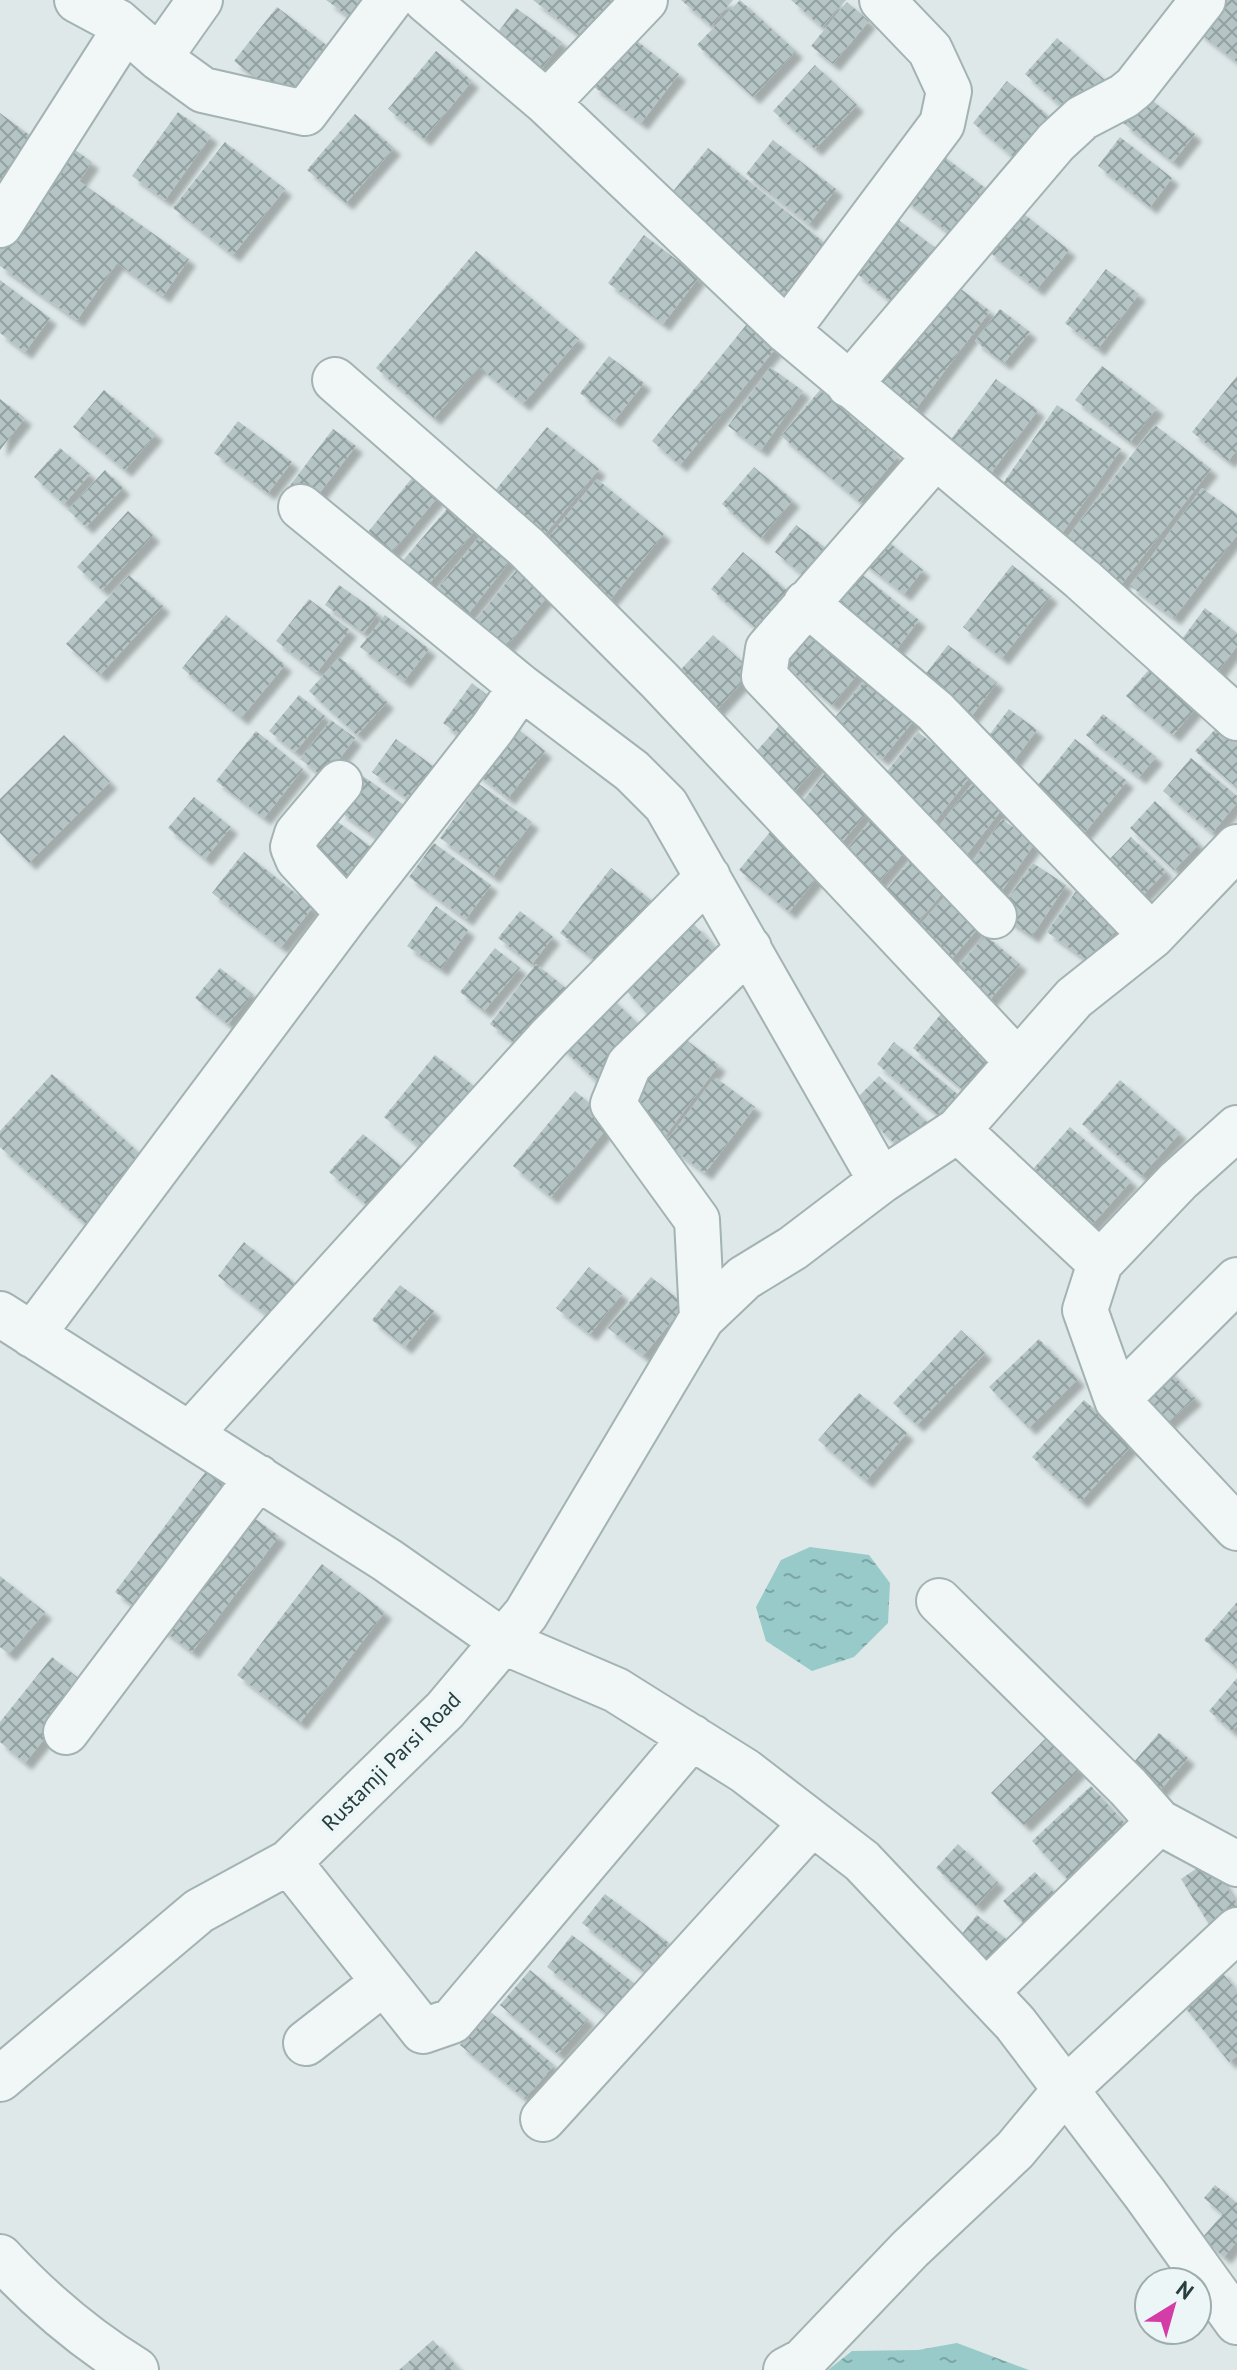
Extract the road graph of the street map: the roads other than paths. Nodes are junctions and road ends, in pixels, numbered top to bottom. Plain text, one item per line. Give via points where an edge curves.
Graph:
1 (77, 0) edge
2 (200, 0) edge
3 (390, 0) edge
4 (426, 0) edge
5 (645, 0) edge
6 (882, 0) edge
7 (1203, 0) edge
8 (125, 29) junction
9 (159, 58) junction
10 (547, 103) junction
11 (0, 225) edge
12 (787, 331) junction
13 (335, 380) dead end
14 (849, 385) junction
15 (934, 458) junction
16 (301, 507) dead end
17 (806, 603) junction
18 (521, 687) junction
19 (1237, 718) edge
20 (340, 783) dead end
21 (1237, 847) edge
22 (708, 877) junction
23 (348, 913) junction
24 (994, 916) dead end
25 (1152, 936) junction
26 (749, 948) junction
27 (1017, 1061) junction
28 (1237, 1128) edge
29 (958, 1130) junction
30 (881, 1181) junction
31 (1100, 1263) junction
32 (1237, 1280) edge
33 (16, 1325) edge
34 (692, 1335) junction
35 (1117, 1400) junction
36 (190, 1434) junction
37 (258, 1477) junction
38 (1237, 1528) edge
39 (939, 1601) dead end
40 (504, 1642) junction
41 (66, 1732) dead end
42 (692, 1737) junction
43 (1159, 1822) junction
44 (812, 1823) junction
45 (289, 1862) junction
46 (1237, 1864) edge
47 (1237, 1930) edge
48 (383, 1983) junction
49 (986, 1992) junction
50 (306, 2043) dead end
51 (0, 2079) edge
52 (1065, 2090) junction
53 (543, 2119) dead end
54 (0, 2257) edge
55 (1234, 2311) edge
56 (136, 2370) edge
57 (786, 2370) edge

1 - 8 street
2 - 9 street
3 - 9 street via 305,113 203,90
4 - 10 street
5 - 10 street
6 - 12 street via 930,50 949,91 942,124
7 - 14 street via 1135,87 1063,135
8 - 9 street
8 - 11 street
10 - 12 street
12 - 14 street
13 - 27 street via 526,547 649,669
14 - 15 street
15 - 17 street
15 - 19 street via 1082,579
16 - 18 street
17 - 24 street via 768,649 764,676
17 - 25 street via 935,711
18 - 22 street via 632,771 666,805
18 - 23 street
20 - 23 street via 297,834 293,847
21 - 25 street, Rustamji Parsi Road
22 - 26 street
22 - 36 street via 549,1038
23 - 33 street
25 - 27 street, Rustamji Parsi Road via 1074,998
26 - 30 street
26 - 34 street via 629,1065 613,1104 697,1220
27 - 29 street, Rustamji Parsi Road
28 - 31 street
29 - 30 street, Rustamji Parsi Road
29 - 31 street
30 - 34 street, Rustamji Parsi Road via 744,1278
31 - 35 street via 1085,1310
32 - 35 street
33 - 36 street
34 - 40 street, Rustamji Parsi Road via 526,1614
35 - 38 street
36 - 37 street
37 - 40 street
37 - 41 street
39 - 43 street
40 - 42 street via 616,1690
40 - 45 street, Rustamji Parsi Road via 445,1710
42 - 44 street
42 - 48 street via 452,2021 423,2031
43 - 46 street
43 - 49 street
44 - 49 street via 862,1861
44 - 53 street
45 - 48 street
45 - 51 street, Rustamji Parsi Road via 199,1911
47 - 52 street
48 - 50 street
49 - 52 street
52 - 55 street
52 - 57 street via 1015,2150 803,2361
54 - 56 street via 22,2281

